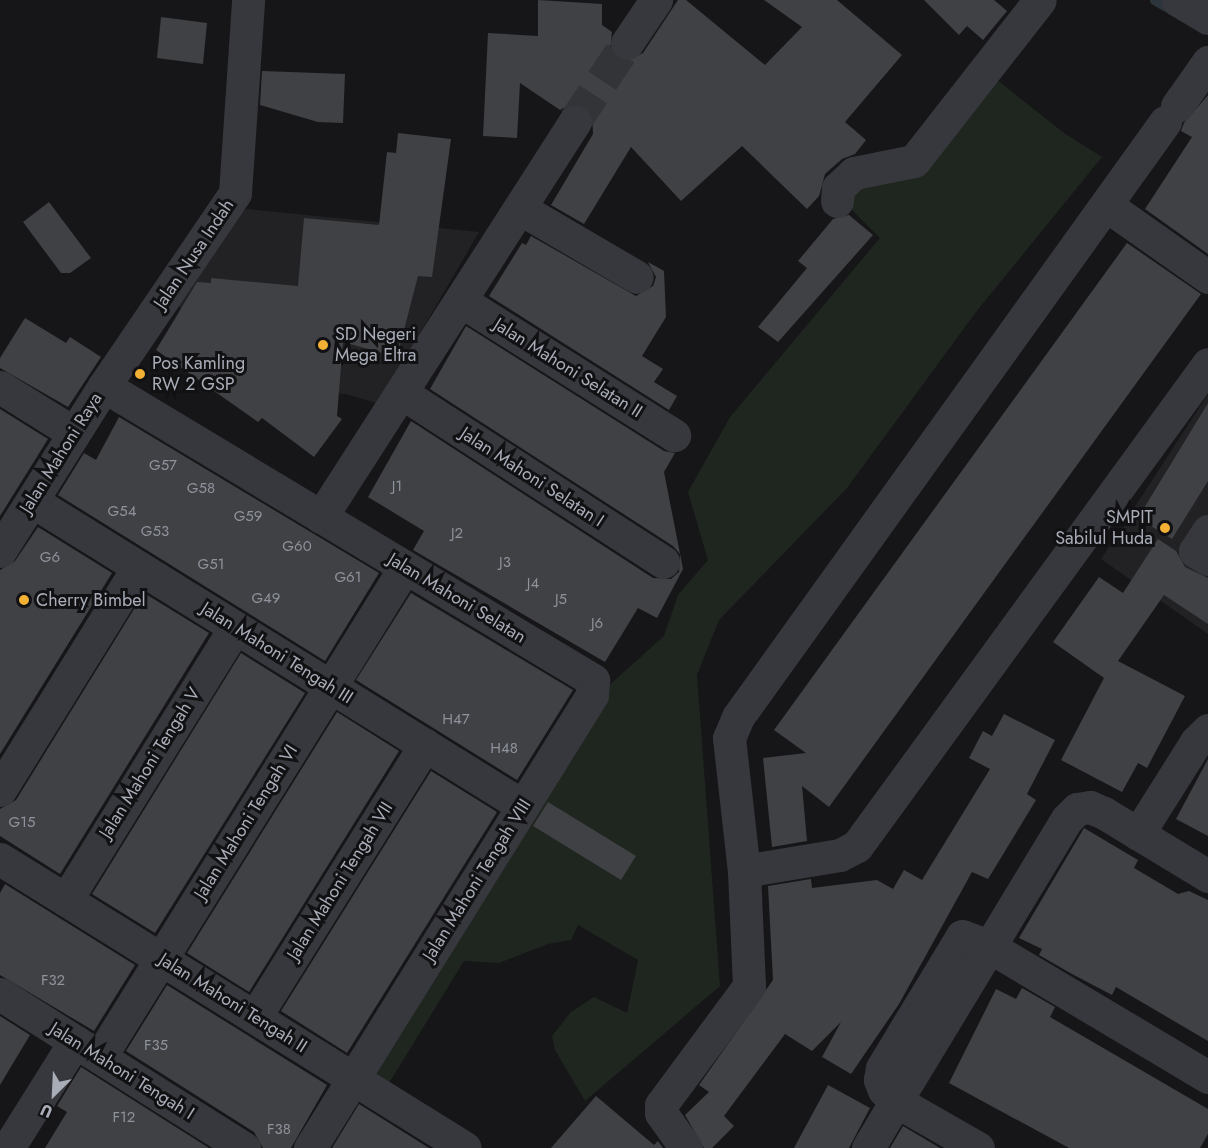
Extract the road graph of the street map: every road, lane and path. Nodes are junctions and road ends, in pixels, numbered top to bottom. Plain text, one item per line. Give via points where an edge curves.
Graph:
1 (248, 0) edge
2 (656, 0) edge
3 (1040, 0) edge
4 (1178, 0) edge
5 (1208, 18) edge
6 (627, 43) tunnel mouth
7 (1208, 62) edge
8 (575, 121) tunnel mouth
9 (837, 201) dead end
10 (1106, 205) junction
11 (521, 209) junction
12 (637, 277) dead end
13 (1208, 277) edge
14 (461, 301) junction
15 (1208, 363) edge
16 (104, 386) junction
17 (0, 387) edge
18 (402, 393) junction
19 (61, 426) junction
20 (674, 435) dead end
21 (32, 501) junction
22 (321, 517) junction
23 (1208, 531) edge
24 (0, 551) edge
25 (1208, 559) edge
26 (663, 562) dead end
27 (138, 567) junction
28 (405, 567) junction
29 (235, 627) junction
30 (593, 680) joint
31 (331, 687) junction
32 (1208, 730) edge
33 (425, 745) junction
34 (0, 790) edge
35 (523, 806) junction
36 (1138, 834) junction
37 (0, 859) edge
38 (744, 872) junction
39 (1208, 876) edge
40 (66, 900) junction
41 (990, 947) junction
42 (161, 958) junction
43 (0, 994) edge
44 (255, 1017) junction
45 (87, 1049) junction
46 (1208, 1077) edge
47 (354, 1078) junction
48 (896, 1101) junction
49 (8, 1148) edge
50 (244, 1148) edge
51 (310, 1148) edge
52 (465, 1148) edge
53 (686, 1148) edge
54 (868, 1148) edge
55 (978, 1148) edge

1 - 16 street, Jalan Nusa Indah via 235,193
2 - 6 street
3 - 9 street via 914,161 854,173 838,188
4 - 5 street
7 - 10 street
8 - 11 street
10 - 13 street
10 - 38 street via 738,717 729,738
11 - 12 street
11 - 14 street
14 - 18 street
14 - 20 street, Jalan Mahoni Selatan II
15 - 38 street via 856,846 840,855
16 - 19 street, Jalan Mahoni Raya
16 - 22 street, Jalan Mahoni Selatan
17 - 19 street
18 - 22 street
18 - 26 street, Jalan Mahoni Selatan I
19 - 21 street, Jalan Mahoni Raya
21 - 24 street, Jalan Mahoni Raya
21 - 27 street, Jalan Mahoni Tengah III
22 - 28 street, Jalan Mahoni Selatan
23 - 25 street via 1195,551
27 - 29 street, Jalan Mahoni Tengah III
27 - 34 street
28 - 30 street, Jalan Mahoni Selatan
28 - 31 street, Jalan Mahoni Tengah VI
29 - 31 street, Jalan Mahoni Tengah III
29 - 40 street, Jalan Mahoni Tengah V
30 - 35 street, Jalan Mahoni Tengah VIII via 592,694
31 - 33 street, Jalan Mahoni Tengah III
31 - 42 street, Jalan Mahoni Tengah VI
32 - 36 street via 1196,742
33 - 35 street, Jalan Mahoni Tengah III
33 - 44 street, Jalan Mahoni Tengah VII
35 - 47 street, Jalan Mahoni Tengah VIII
36 - 39 street
36 - 41 street via 1090,807 1077,809 1067,819
37 - 40 street, Jalan Mahoni Tengah II
38 - 53 street via 749,986 661,1105 661,1113
40 - 42 street, Jalan Mahoni Tengah II
41 - 46 street
41 - 48 street via 924,1027
42 - 44 street, Jalan Mahoni Tengah II
42 - 45 street, Jalan Mahoni Tengah VI
43 - 45 street, Jalan Mahoni Tengah I
44 - 47 street, Jalan Mahoni Tengah II
45 - 49 street, Jalan Mahoni Tengah VI
45 - 50 street, Jalan Mahoni Tengah I
47 - 51 street, Jalan Mahoni Tengah VIII
47 - 52 street, Jalan Mahoni Tengah II
48 - 54 street
48 - 55 street

